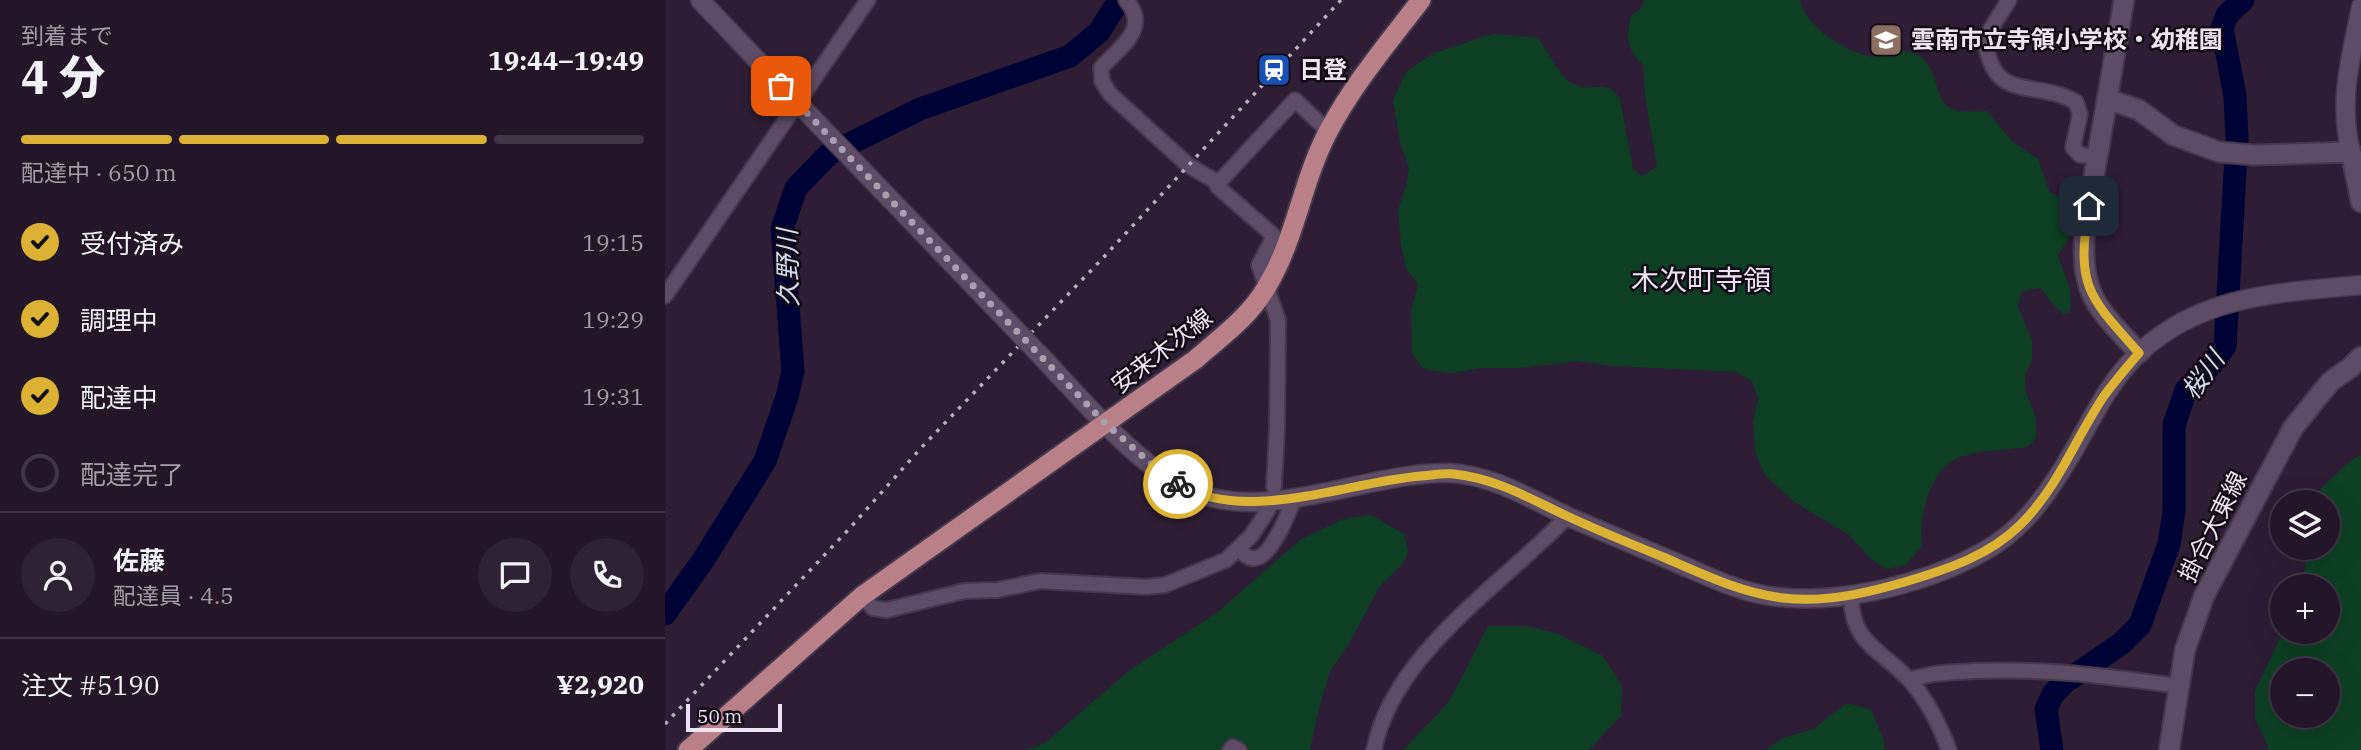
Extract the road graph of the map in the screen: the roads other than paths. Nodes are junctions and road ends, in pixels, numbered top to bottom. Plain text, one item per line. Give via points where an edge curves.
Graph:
1 (700, 0) edge
2 (868, 0) edge
3 (1421, 0) edge
4 (2009, 0) edge
5 (2124, 0) edge
6 (1130, 5) edge
7 (2361, 7) edge
8 (2107, 99) junction
9 (796, 102) junction
10 (1328, 131) junction
11 (2351, 152) junction
12 (2097, 157) junction
13 (1215, 181) junction
14 (2361, 202) edge
15 (2361, 285) edge
16 (1266, 288) junction
17 (665, 296) edge
18 (2139, 353) junction
19 (2358, 367) edge
20 (1106, 424) junction
21 (1273, 487) dead end
22 (1295, 497) junction
23 (1268, 510) dead end
24 (1568, 516) junction
25 (1239, 549) junction
26 (862, 596) junction
27 (1851, 596) junction
28 (1910, 680) junction
29 (2178, 686) junction
30 (688, 750) edge
31 (1230, 750) edge
32 (1239, 750) edge
33 (1374, 750) edge
34 (1949, 750) edge
35 (2169, 750) edge

1 - 9 street
2 - 9 street
3 - 10 main road, 安来木次線
4 - 12 street via 1985,38 1996,74 2008,83 2077,102 2080,114 2073,148 2080,155
5 - 8 main road
6 - 13 street via 1137,19 1133,33 1101,68 1101,81 1188,165
7 - 11 street via 2344,99
8 - 11 main road via 2139,110 2173,135 2219,152
8 - 12 main road
9 - 17 street
9 - 20 street, bridge
10 - 13 street via 1295,100 1222,179
10 - 16 main road, 安来木次線 via 1288,243
11 - 14 main road
12 - 18 main road via 2085,229 2085,277 2103,314
13 - 16 street via 1274,236 1258,265
15 - 18 street via 2290,291 2215,306 2188,317
16 - 20 main road, 安来木次線 via 1245,316 1196,359
16 - 21 street via 1277,320
18 - 27 street via 2103,397 2047,495 2017,528 1956,565
19 - 29 main road, 掛合大東線 via 2330,382 2293,428 2204,596
20 - 22 street via 1182,487 1225,500
20 - 26 main road, 安来木次線
22 - 24 street via 1451,473 1496,482
22 - 25 street via 1277,538 1264,554 1249,558
23 - 25 street
24 - 27 street via 1744,590 1784,598
24 - 33 street via 1447,628 1420,660 1387,709
25 - 26 street via 1226,560 1165,585 1040,581 964,591 887,610 873,608
26 - 30 main road, 安来木次線
27 - 28 street via 1857,630
28 - 29 street via 1927,674 2022,669
28 - 34 street via 1931,710
29 - 35 main road, 掛合大東線
31 - 32 street

